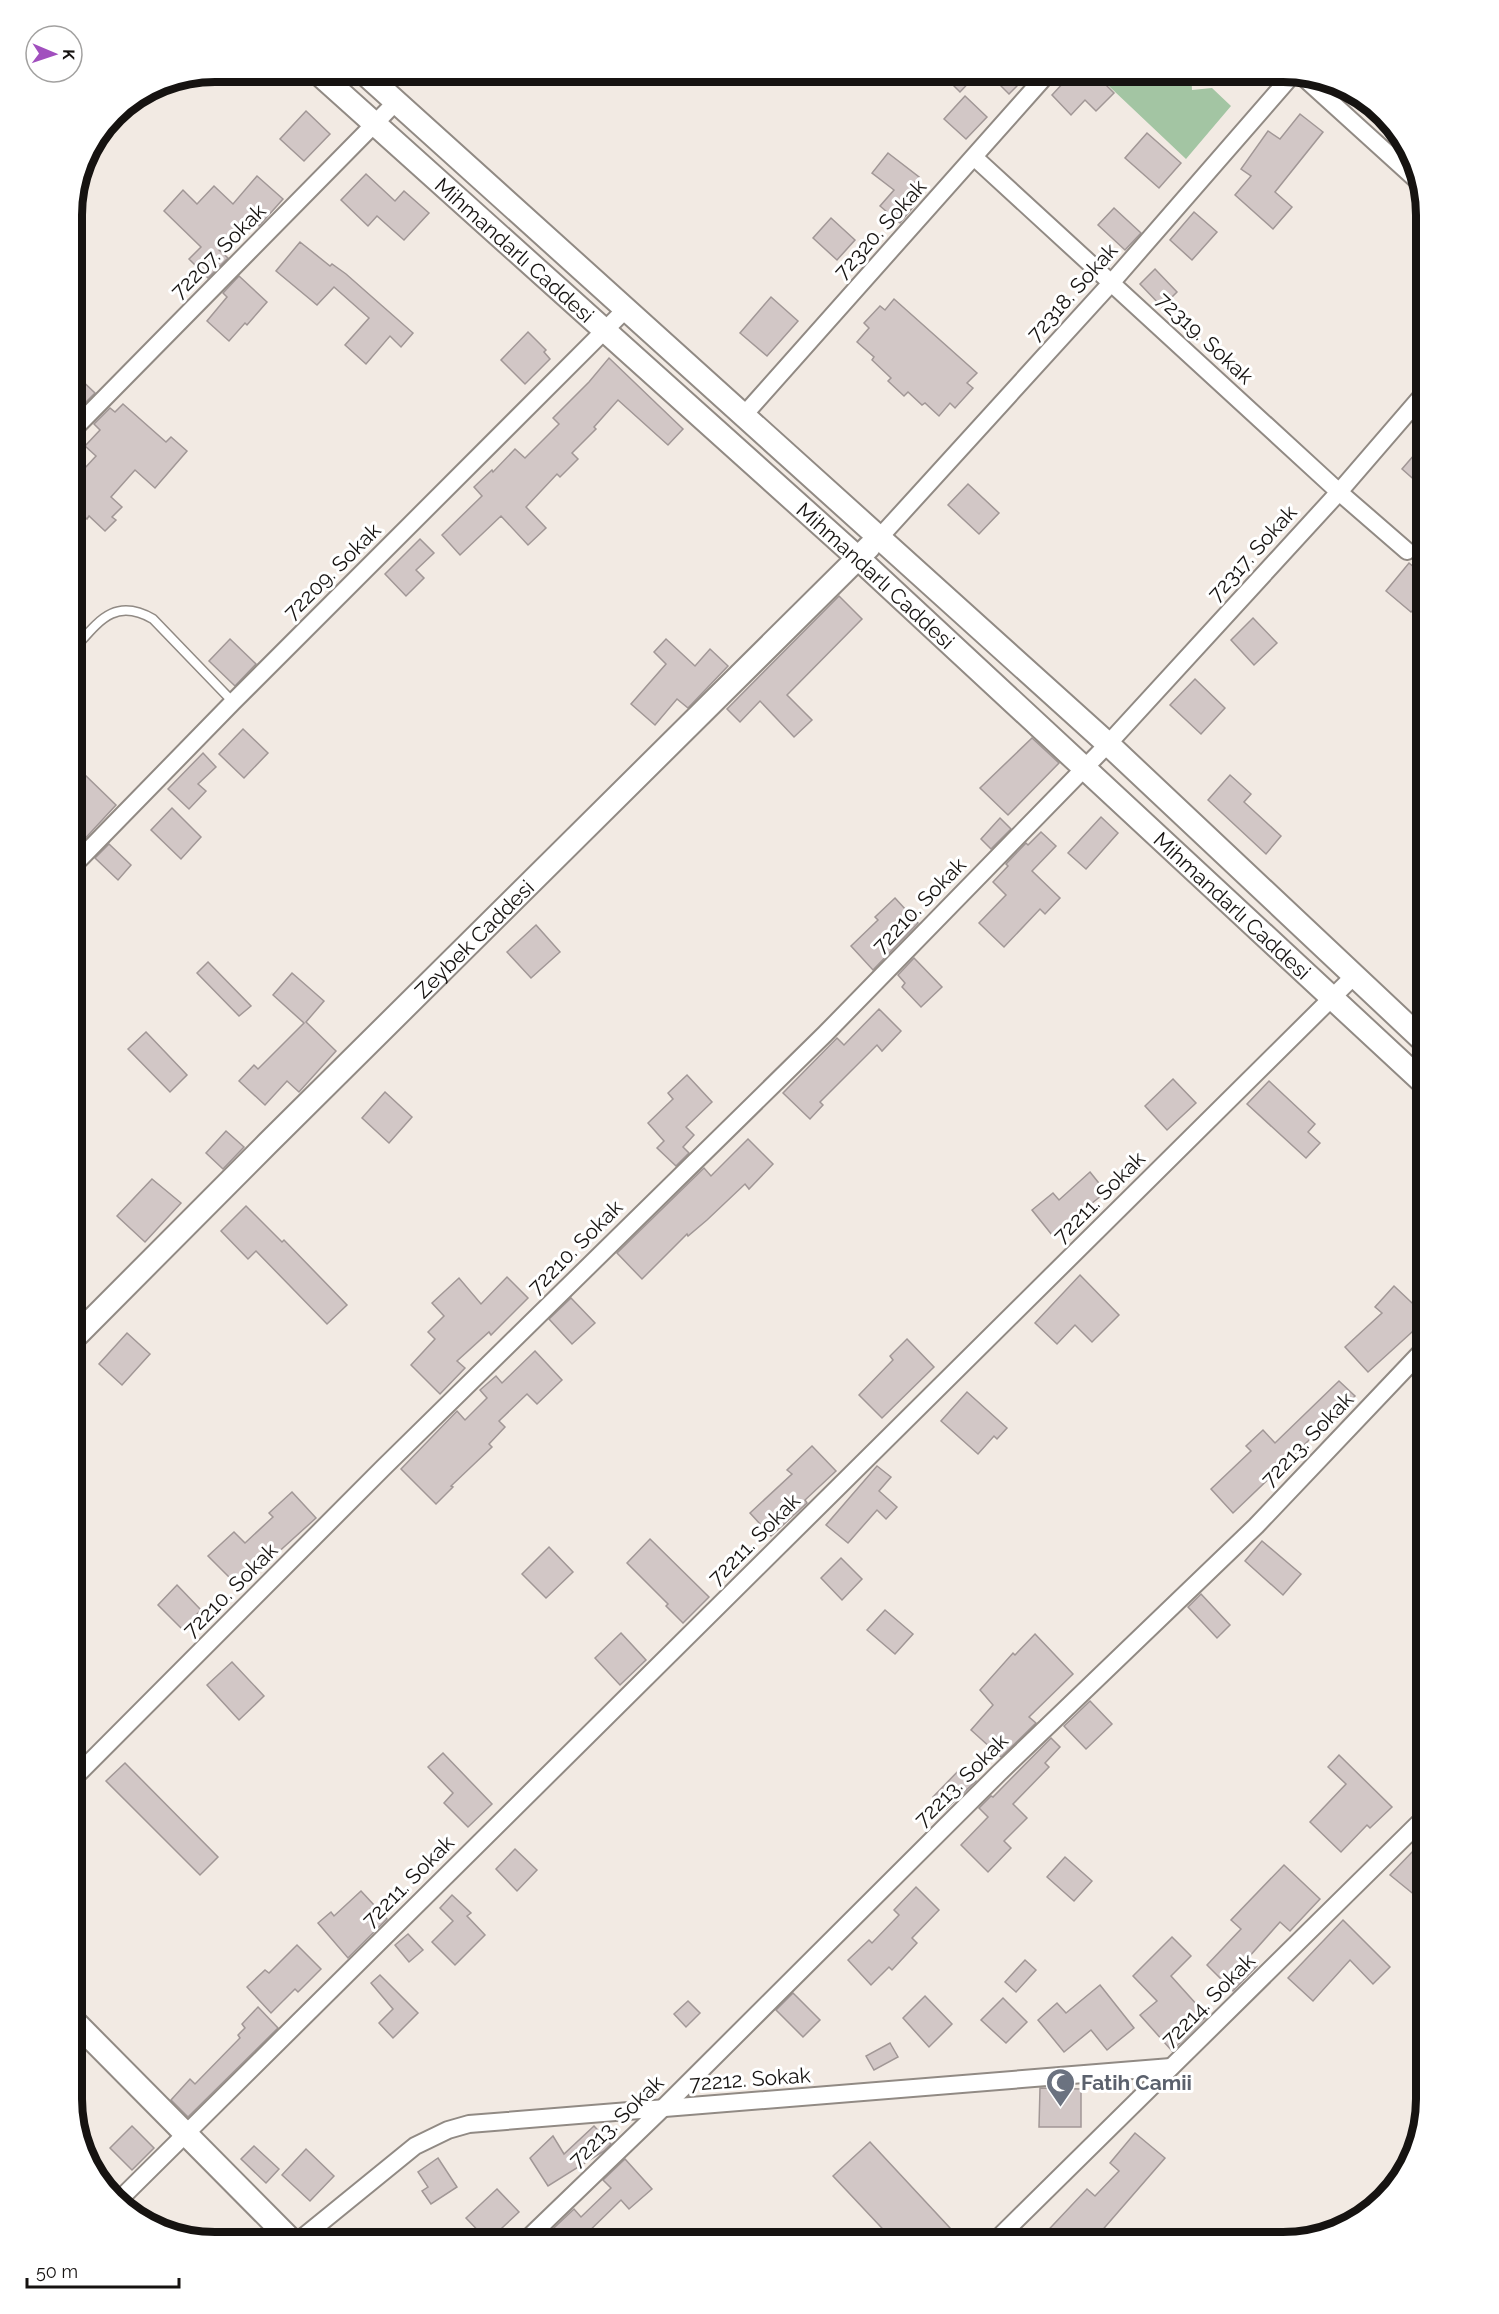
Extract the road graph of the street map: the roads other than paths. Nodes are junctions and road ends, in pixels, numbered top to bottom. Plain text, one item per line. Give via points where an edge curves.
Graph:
1 (329, 83) edge
2 (375, 83) edge
3 (1039, 83) edge
4 (1285, 83) edge
5 (1312, 86) edge
6 (396, 102) junction
7 (374, 124) junction
8 (974, 157) junction
9 (1409, 173) edge
10 (1112, 282) junction
11 (626, 309) junction
12 (605, 328) junction
13 (1417, 402) edge
14 (744, 415) junction
15 (83, 420) edge
16 (1339, 492) junction
17 (879, 538) junction
18 (1407, 551) dead end
19 (858, 558) junction
20 (83, 641) edge
21 (233, 702) junction
22 (1108, 744) junction
23 (1085, 768) junction
24 (83, 856) edge
25 (1354, 976) junction
26 (1332, 998) junction
27 (1417, 1035) edge
28 (1417, 1077) edge
29 (82, 1330) edge
30 (1417, 1357) edge
31 (82, 1770) edge
32 (1417, 1825) edge
33 (82, 2029) edge
34 (1171, 2067) junction
35 (662, 2109) junction
36 (185, 2134) junction
37 (124, 2194) edge
38 (284, 2231) edge
39 (309, 2231) edge
40 (535, 2231) edge
41 (1004, 2232) edge

1 - 7 street, Mihmandarlı Caddesi
2 - 6 street, Mihmandarlı Caddesi
3 - 8 street, 72320. Sokak
4 - 10 street, 72318. Sokak
5 - 9 street
6 - 7 street, 72207. Sokak
6 - 11 street, Mihmandarlı Caddesi
7 - 12 street, Mihmandarlı Caddesi
7 - 15 street, 72207. Sokak
8 - 10 street, 72319. Sokak
8 - 14 street, 72320. Sokak
10 - 16 street, 72319. Sokak
10 - 17 street, 72318. Sokak
11 - 12 street, 72209. Sokak
11 - 14 street, Mihmandarlı Caddesi
12 - 19 street, Mihmandarlı Caddesi
12 - 21 street, 72209. Sokak
13 - 16 street, 72317. Sokak
14 - 17 street, Mihmandarlı Caddesi
16 - 18 street, 72319. Sokak
16 - 22 street, 72317. Sokak
17 - 19 street, Zeybek Caddesi
17 - 22 street, Mihmandarlı Caddesi
19 - 23 street, Mihmandarlı Caddesi
19 - 29 street, Zeybek Caddesi
20 - 21 lane via 119,610 143,614 153,619
21 - 24 street, 72209. Sokak
22 - 23 street, 72210. Sokak
22 - 25 street, Mihmandarlı Caddesi
23 - 26 street, Mihmandarlı Caddesi
23 - 31 street, 72210. Sokak via 825,1034
25 - 26 street, 72211. Sokak
25 - 27 street, Mihmandarlı Caddesi
26 - 28 street, Mihmandarlı Caddesi
26 - 36 street, 72211. Sokak
30 - 35 street, 72213. Sokak via 1256,1526 999,1773
32 - 34 street, 72214. Sokak
33 - 36 street
34 - 35 street, 72212. Sokak
34 - 41 street, 72214. Sokak
35 - 39 street, 72212. Sokak via 493,2121 448,2130 416,2146
35 - 40 street, 72213. Sokak
36 - 37 street, 72211. Sokak
36 - 38 street

